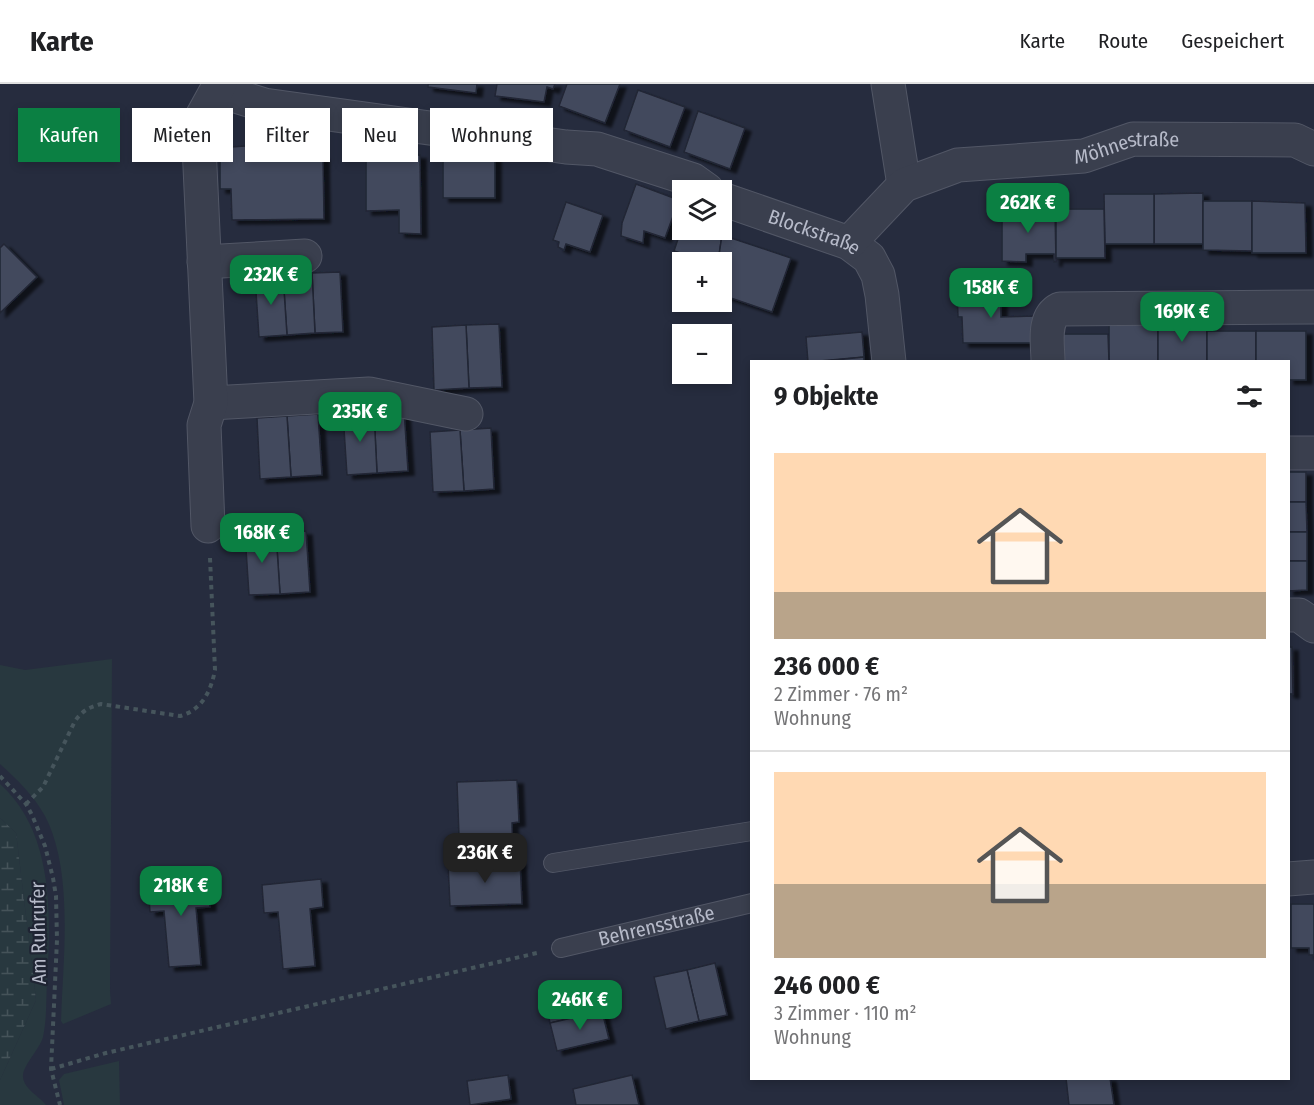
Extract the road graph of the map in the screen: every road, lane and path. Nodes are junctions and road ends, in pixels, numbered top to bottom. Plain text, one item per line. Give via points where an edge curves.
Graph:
1 (220, 84) edge
2 (888, 84) edge
3 (1314, 149) edge
4 (693, 180) edge
5 (904, 185) junction
6 (732, 202) edge
7 (849, 243) junction
8 (305, 256) dead end
9 (204, 262) junction
10 (1314, 307) edge
11 (889, 360) edge
12 (1048, 360) edge
13 (211, 403) junction
14 (466, 414) dead end
15 (1290, 453) edge
16 (1314, 453) edge
17 (208, 526) joint
18 (1290, 615) edge
19 (1314, 626) edge
20 (0, 776) edge
21 (26, 804) junction
22 (750, 831) edge
23 (553, 863) dead end
24 (1314, 877) edge
25 (1290, 879) edge
26 (750, 903) edge
27 (561, 948) joint
28 (51, 1069) junction
29 (60, 1105) edge

1 - 4 street via 236,96 264,105 597,149
1 - 9 street via 198,124
2 - 5 street
3 - 5 street, Möhnestraße via 1295,140 1132,139 1084,156 958,165
5 - 7 street, Möhnestraße
6 - 7 street, Blockstraße
7 - 11 street, Blockstraße via 869,258 878,275
8 - 9 street
9 - 13 street
10 - 12 street via 1060,309 1048,326
13 - 14 street via 369,394
13 - 17 street via 204,425
15 - 16 street
17 - 21 path via 215,670 203,701 180,716 110,705 91,706 75,721 43,787
18 - 19 street via 1299,615
20 - 21 path, Am Ruhrufer
21 - 28 path, Am Ruhrufer via 45,846 56,896
22 - 23 lane
24 - 25 street
26 - 27 lane, Behrensstraße
27 - 28 path
28 - 29 path, Am Ruhrufer

